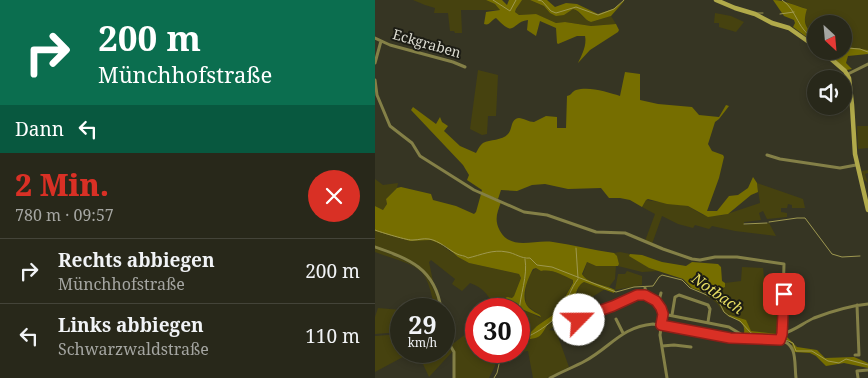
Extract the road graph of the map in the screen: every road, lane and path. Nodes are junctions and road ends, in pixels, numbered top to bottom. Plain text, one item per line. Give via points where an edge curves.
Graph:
1 (716, 0) edge
2 (375, 38) edge
3 (381, 41) junction
4 (807, 41) edge
5 (832, 60) edge
6 (375, 63) edge
7 (868, 64) edge
8 (465, 67) dead end
9 (843, 70) edge
10 (852, 72) edge
11 (375, 80) edge
12 (852, 107) edge
13 (767, 156) dead end
14 (856, 165) junction
15 (868, 210) edge
16 (375, 247) edge
17 (645, 288) dead end
18 (661, 293) dead end
19 (647, 296) junction
20 (438, 298) edge
21 (658, 304) junction
22 (868, 304) edge
23 (857, 305) junction
24 (663, 314) junction
25 (672, 315) junction
26 (616, 319) dead end
27 (708, 322) junction
28 (661, 325) junction
29 (623, 333) junction
30 (741, 333) junction
31 (781, 336) junction
32 (739, 338) junction
33 (591, 339) dead end
34 (749, 339) junction
35 (662, 346) junction
36 (691, 347) dead end
37 (855, 355) dead end
38 (455, 363) edge
39 (868, 370) edge
40 (454, 378) edge
41 (550, 378) edge
42 (667, 378) edge
43 (796, 378) edge
44 (858, 378) edge

1 - 4 main road via 789,28
2 - 3 street, Eckgraben
3 - 6 street
3 - 8 street, Eckgraben
5 - 9 main road
7 - 10 street
11 - 31 street via 377,95 390,126 412,143 420,156 474,190 524,212 547,215 596,232 625,233 692,259 721,257 784,264
12 - 14 main road
13 - 14 street via 840,168
14 - 15 main road
16 - 20 street via 423,270
17 - 19 street
18 - 21 street
19 - 21 street
19 - 33 street via 637,295 580,318 579,326 586,342
21 - 24 street
22 - 23 street
23 - 31 street via 815,317
23 - 37 street via 859,355
24 - 25 street
24 - 28 street
25 - 27 street
25 - 27 street via 675,297 679,295 708,305
26 - 29 street
27 - 30 street
28 - 29 street via 641,325
28 - 32 street
28 - 35 street
29 - 41 street via 585,361
30 - 32 street
30 - 34 street
31 - 34 street
31 - 43 street via 792,345
32 - 34 street
35 - 36 street
35 - 42 street
38 - 40 street
39 - 44 street via 857,371

